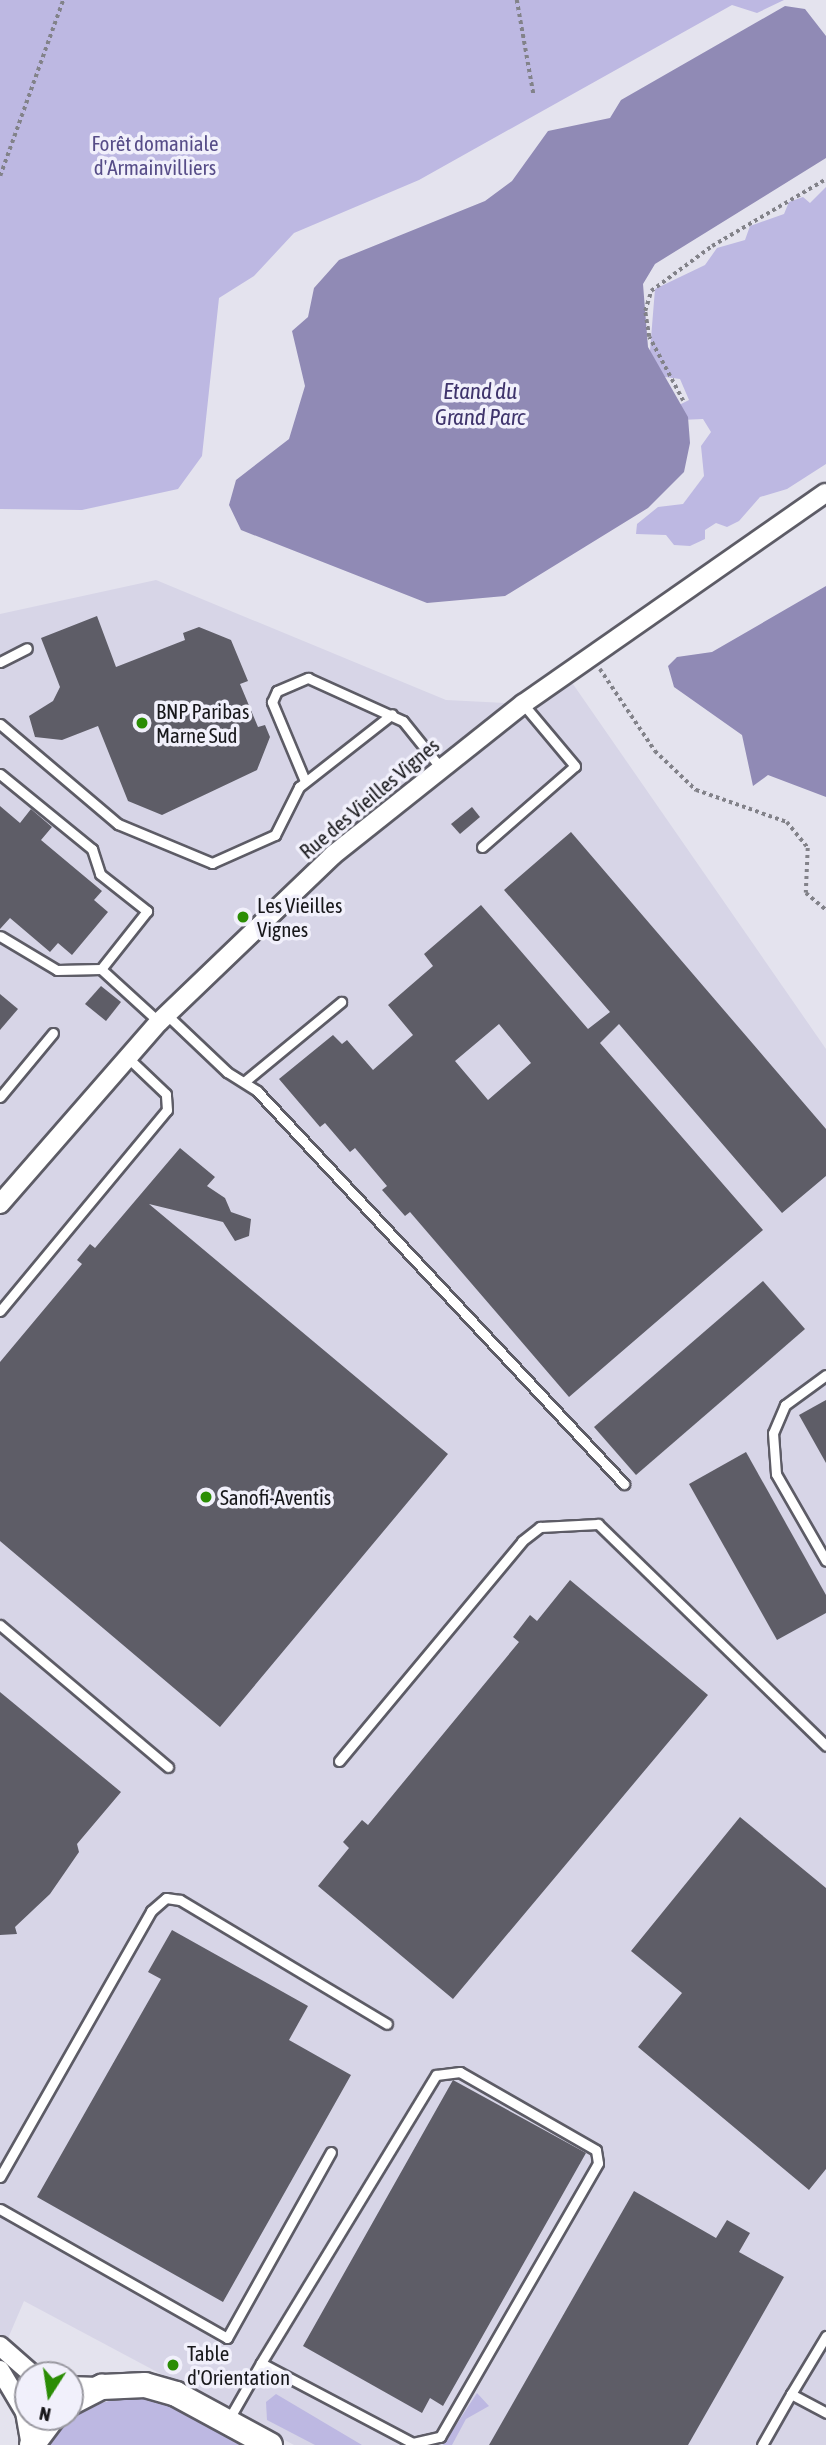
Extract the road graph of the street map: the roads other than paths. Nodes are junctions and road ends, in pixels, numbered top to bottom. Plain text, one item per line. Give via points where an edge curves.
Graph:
1 (826, 493) edge
2 (26, 648) dead end
3 (0, 662) edge
4 (523, 704) junction
5 (392, 714) junction
6 (0, 724) edge
7 (440, 767) junction
8 (0, 774) edge
9 (305, 781) junction
10 (482, 847) dead end
11 (0, 936) edge
12 (102, 969) junction
13 (341, 1002) dead end
14 (163, 1018) junction
15 (53, 1033) dead end
16 (127, 1057) junction
17 (244, 1082) junction
18 (0, 1097) edge
19 (0, 1204) edge
20 (0, 1311) edge
21 (826, 1375) edge
22 (624, 1484) dead end
23 (826, 1561) edge
24 (0, 1625) edge
25 (826, 1746) edge
26 (339, 1761) dead end
27 (168, 1767) dead end
28 (387, 2024) dead end
29 (331, 2152) dead end
30 (0, 2177) edge
31 (0, 2210) edge
32 (826, 2336) edge
33 (0, 2346) edge
34 (17, 2361) edge
35 (261, 2363) junction
36 (0, 2370) edge
37 (84, 2386) edge
38 (102, 2387) junction
39 (791, 2394) junction
40 (84, 2396) edge
41 (826, 2413) edge
42 (228, 2421) junction
43 (42, 2431) edge
44 (31, 2445) edge
45 (270, 2445) edge
46 (762, 2445) edge

1 - 4 street, Rue des Vieilles Vignes
2 - 3 lane
4 - 7 street, Rue des Vieilles Vignes
4 - 10 lane via 575,766
5 - 7 lane via 417,734
5 - 9 lane
5 - 9 lane via 308,678 277,691 272,702
6 - 9 lane via 118,824 212,863 275,835
7 - 14 street, Rue des Vieilles Vignes via 310,876
8 - 12 lane via 92,849 100,874 147,911
11 - 12 lane via 57,970
12 - 14 lane
13 - 17 lane
14 - 16 street, Rue des Vieilles Vignes
14 - 17 lane
15 - 18 lane
16 - 19 street, Rue des Vieilles Vignes
16 - 20 lane via 166,1094 167,1110
17 - 22 lane
21 - 23 lane via 785,1405 773,1433 776,1474
24 - 27 lane
25 - 26 lane via 598,1524 540,1527 522,1541
28 - 30 lane via 180,1900 166,1898 151,1911
29 - 31 lane via 227,2338
32 - 39 lane
33 - 34 street
35 - 35 lane via 414,2443 440,2437 598,2163 596,2150 460,2072 436,2075
35 - 42 lane
36 - 44 street via 25,2412
37 - 38 street
38 - 40 street
38 - 42 street via 163,2389
39 - 41 lane
39 - 46 lane
42 - 45 street
43 - 44 street

